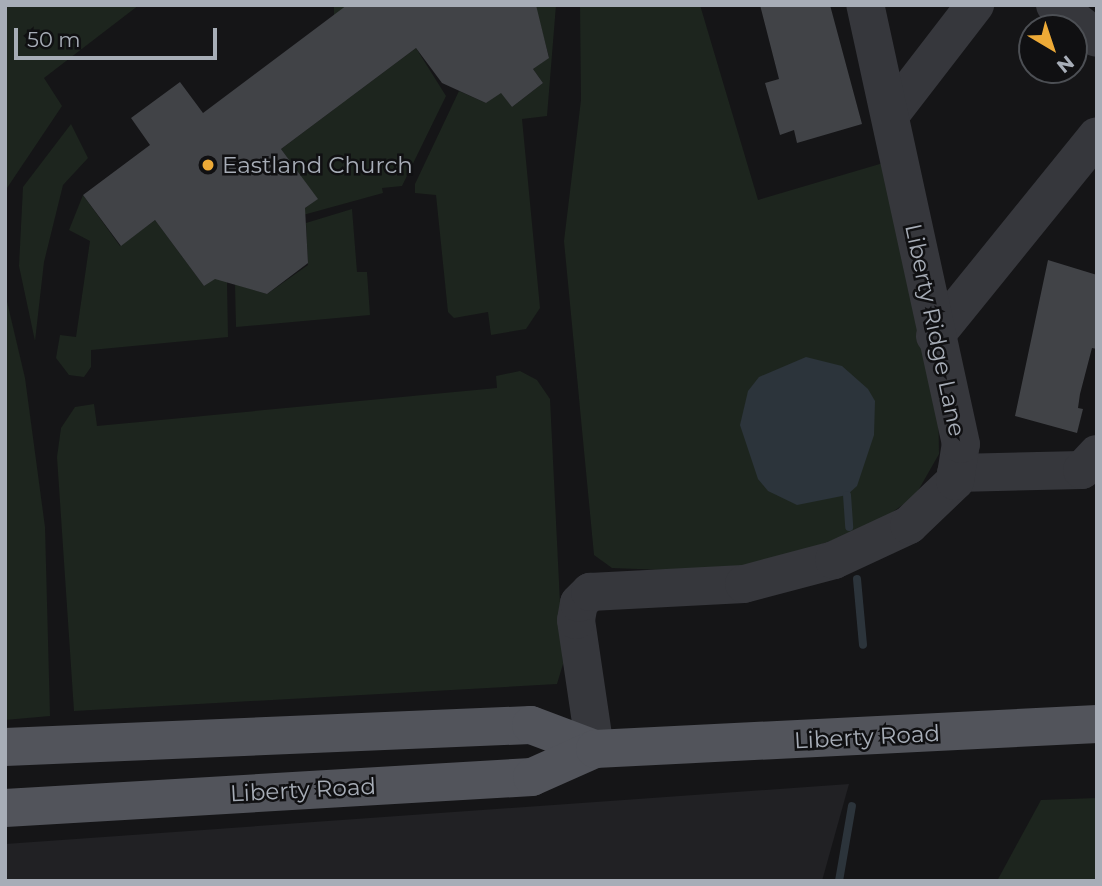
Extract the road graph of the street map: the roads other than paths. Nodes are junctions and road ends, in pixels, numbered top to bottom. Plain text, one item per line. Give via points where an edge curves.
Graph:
1 (865, 5) edge
2 (975, 5) edge
3 (1055, 5) edge
4 (1097, 38) edge
5 (891, 114) junction
6 (1097, 136) edge
7 (935, 336) junction
8 (1097, 454) edge
9 (956, 473) junction
10 (1097, 724) edge
11 (5, 747) edge
12 (594, 749) junction
13 (5, 808) edge

1 - 5 street, Liberty Ridge Lane
2 - 5 street
3 - 4 street
5 - 7 street, Liberty Ridge Lane
6 - 7 street
7 - 9 street, Liberty Ridge Lane via 961,444
8 - 9 street via 1082,470
9 - 12 street via 955,481 909,525 834,560 744,584 590,593 579,603 576,620
10 - 12 main road, Liberty Road
11 - 12 main road, Liberty Road via 531,725
12 - 13 main road, Liberty Road via 532,778

